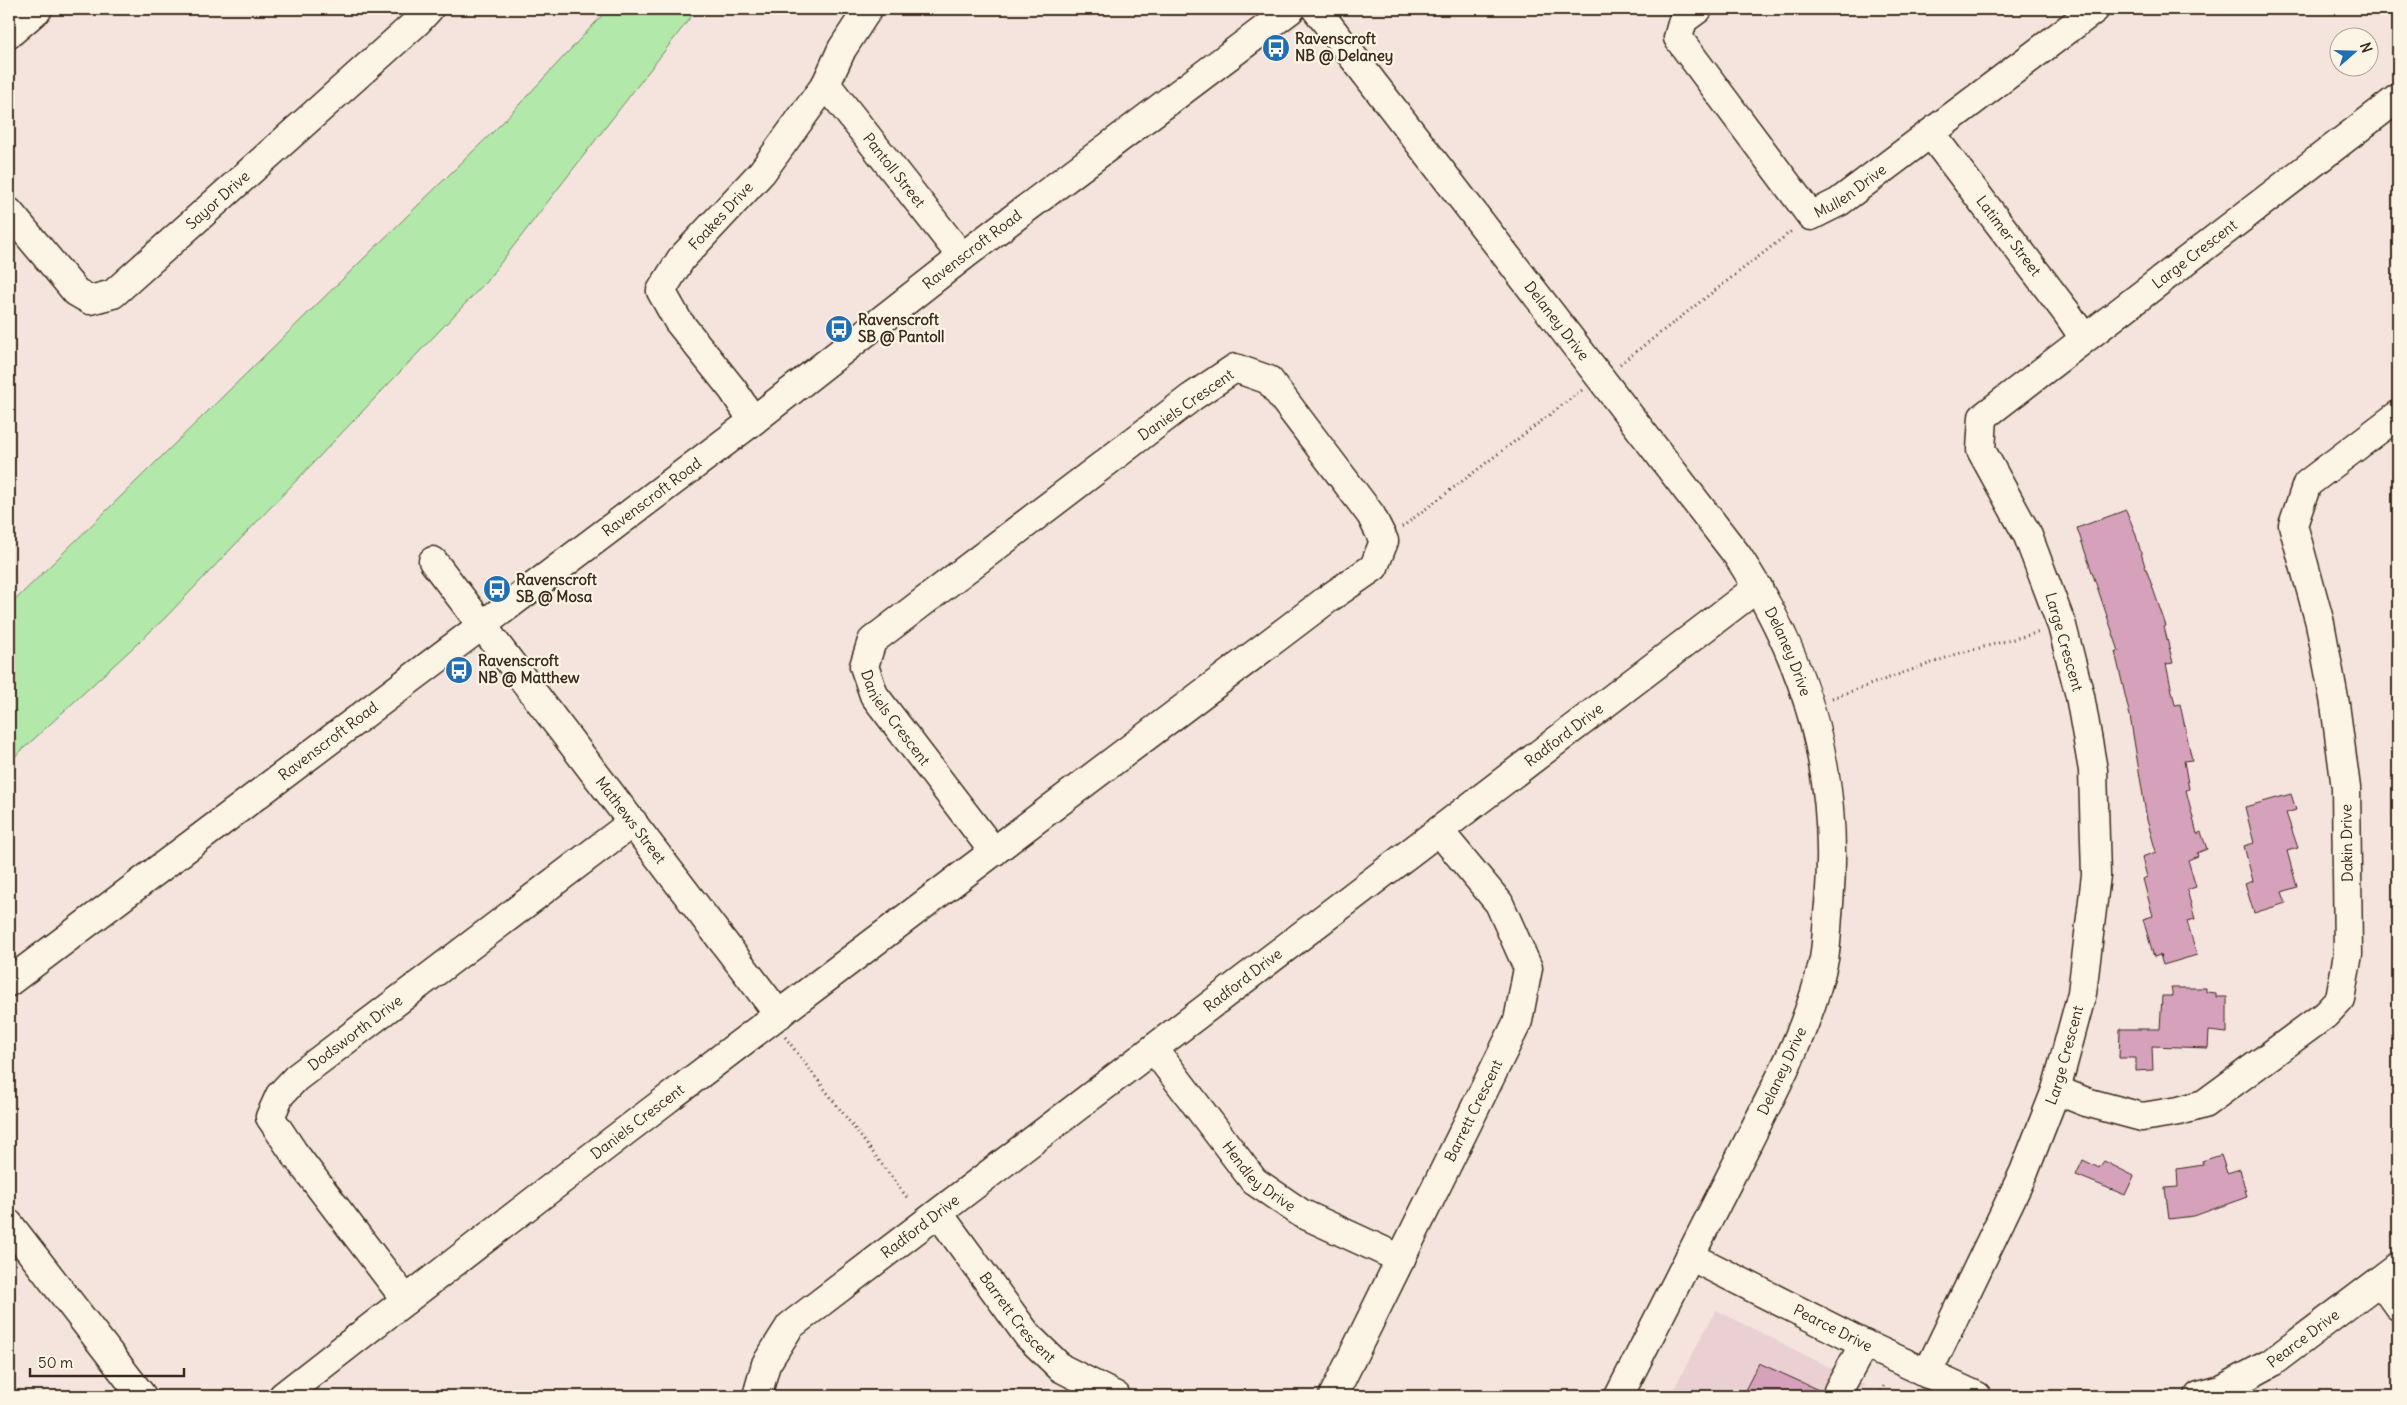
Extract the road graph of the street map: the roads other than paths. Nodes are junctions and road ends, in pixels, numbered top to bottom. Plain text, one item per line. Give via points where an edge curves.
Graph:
1 (38, 9) edge
2 (429, 9) edge
3 (868, 9) edge
4 (1291, 9) edge
5 (1316, 9) edge
6 (1698, 9) edge
7 (2095, 9) edge
8 (9, 34) edge
9 (826, 84) junction
10 (2398, 98) edge
11 (1931, 134) junction
12 (9, 212) edge
13 (962, 257) junction
14 (2084, 338) junction
15 (2398, 415) edge
16 (754, 421) junction
17 (433, 561) dead end
18 (1758, 587) junction
19 (482, 624) junction
20 (633, 822) junction
21 (1439, 831) junction
22 (994, 852) junction
23 (9, 982) edge
24 (779, 1015) junction
25 (1154, 1049) junction
26 (2056, 1090) junction
27 (939, 1214) junction
28 (9, 1224) edge
29 (1690, 1256) junction
30 (1401, 1259) junction
31 (2389, 1274) edge
32 (406, 1300) junction
33 (2398, 1306) edge
34 (1864, 1344) junction
35 (1927, 1374) junction
36 (1838, 1391) dead end
37 (142, 1396) edge
38 (283, 1396) edge
39 (756, 1396) edge
40 (1116, 1396) edge
41 (1333, 1396) edge
42 (1620, 1396) edge
43 (1977, 1396) edge
44 (2199, 1396) edge

1 - 8 street
2 - 12 street, Sayor Drive via 113,294 90,300 76,292
3 - 9 street, Foakes Drive via 842,49
4 - 13 street, Ravenscroft Road
5 - 18 street, Delaney Drive
6 - 11 street, Mullen Drive via 1683,20 1678,38 1811,216 1839,202
7 - 11 street, Mullen Drive
9 - 13 street, Pantoll Street
9 - 16 street, Foakes Drive via 762,172 681,259 661,291 678,321
10 - 14 street, Large Crescent
11 - 14 street, Latimer Street
13 - 16 street, Ravenscroft Road
14 - 26 street, Large Crescent via 1983,418 1981,450 2028,536 2062,626 2080,696 2093,770 2096,875 2082,993
15 - 26 street, Dakin Drive via 2307,484 2293,525 2320,623 2346,788 2348,954 2340,999 2325,1015 2204,1104 2142,1117
16 - 19 street, Ravenscroft Road
17 - 19 street, Mathews Street
18 - 21 street, Radford Drive
18 - 29 street, Delaney Drive via 1811,705 1823,760 1832,856 1824,958 1799,1039
19 - 20 street, Mathews Street
19 - 23 street, Ravenscroft Road
20 - 24 street, Mathews Street
20 - 32 street, Dodsworth Drive via 296,1078 280,1095 270,1117
21 - 25 street, Radford Drive
21 - 30 street, Barrett Crescent via 1499,903 1528,968 1518,1021
22 - 22 street, Daniels Crescent via 1374,566 1384,541 1371,515 1269,380 1235,368 1192,397 872,641 864,666 874,695
22 - 24 street, Daniels Crescent
24 - 32 street, Daniels Crescent
25 - 27 street, Radford Drive
25 - 30 street, Hendley Drive via 1254,1181 1301,1213
26 - 35 street, Large Crescent via 2024,1172
27 - 39 street, Radford Drive via 790,1326 766,1364
27 - 40 street, Barrett Crescent via 1028,1336 1061,1368
28 - 37 street
29 - 34 street, Pearce Drive
29 - 42 street, Delaney Drive
30 - 41 street, Barrett Crescent
31 - 33 street
31 - 44 street, Pearce Drive via 2271,1363 2221,1390
32 - 38 street, Daniels Crescent
34 - 35 street, Pearce Drive
34 - 36 street
35 - 43 street, Pearce Drive

